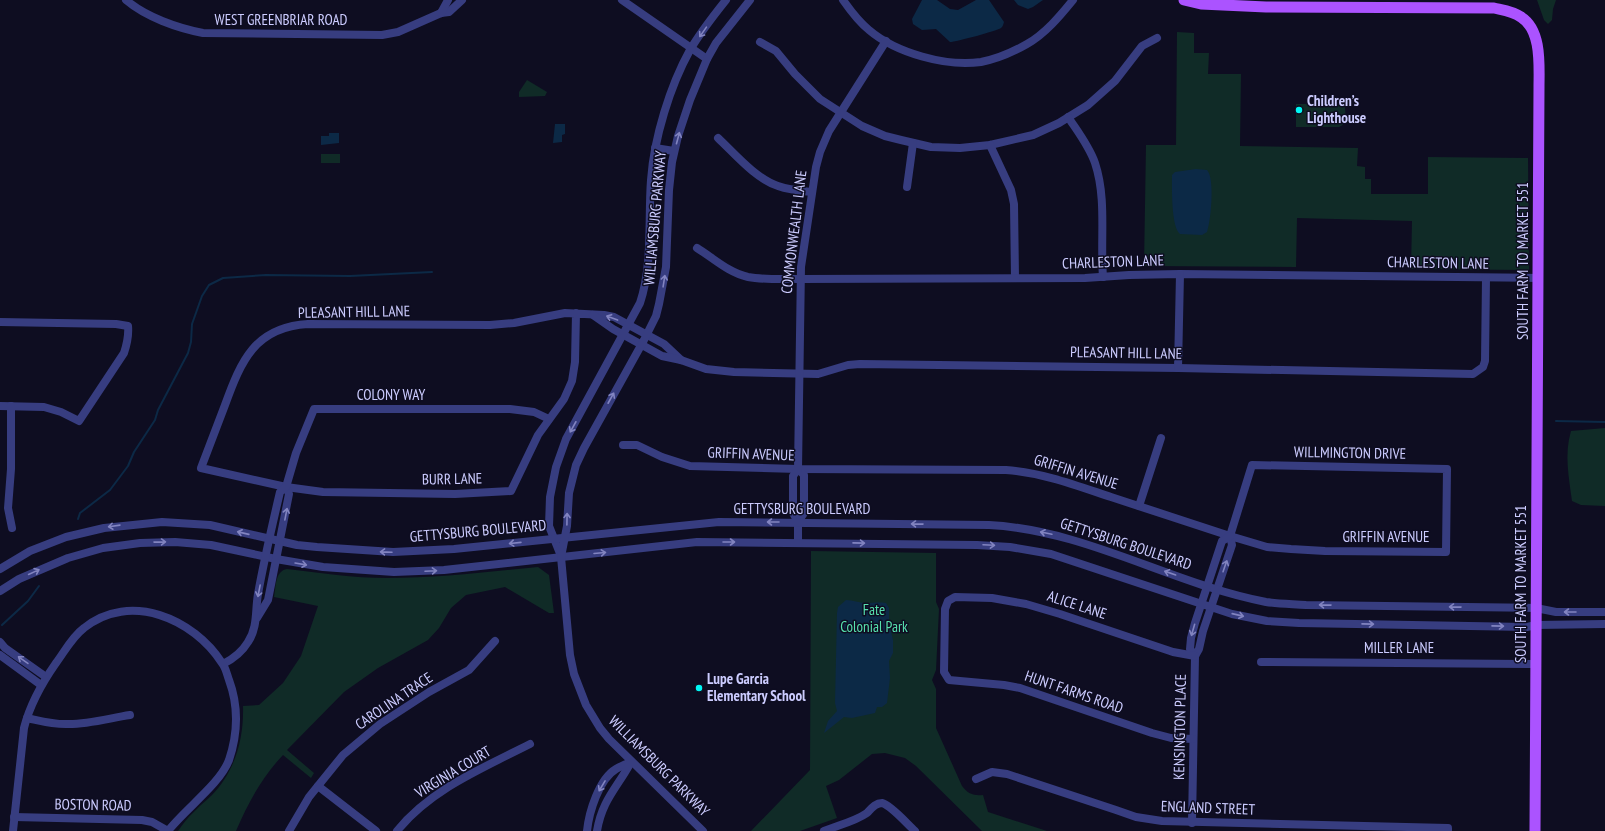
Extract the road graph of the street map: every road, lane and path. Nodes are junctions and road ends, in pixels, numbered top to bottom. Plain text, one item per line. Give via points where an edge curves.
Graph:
1 (126, 0) edge
2 (448, 0) edge
3 (462, 0) edge
4 (622, 0) edge
5 (726, 0) edge
6 (750, 0) edge
7 (843, 0) edge
8 (1073, 0) edge
9 (1184, 0) edge
10 (1201, 2) edge
11 (441, 13) junction
12 (1157, 38) dead end
13 (886, 41) junction
14 (760, 42) dead end
15 (691, 48) junction
16 (707, 59) junction
17 (841, 113) junction
18 (1068, 117) junction
19 (718, 138) dead end
20 (913, 143) junction
21 (990, 145) junction
22 (655, 148) junction
23 (674, 152) junction
24 (907, 187) dead end
25 (812, 192) junction
26 (697, 248) dead end
27 (1180, 274) junction
28 (1103, 277) junction
29 (1015, 278) junction
30 (1486, 278) junction
31 (1538, 278) junction
32 (800, 279) junction
33 (576, 313) junction
34 (593, 315) junction
35 (0, 322) edge
36 (629, 325) junction
37 (624, 335) junction
38 (647, 335) junction
39 (641, 345) junction
40 (680, 360) junction
41 (1178, 368) junction
42 (798, 374) junction
43 (0, 406) edge
44 (11, 406) junction
45 (549, 419) junction
46 (1161, 438) dead end
47 (623, 445) dead end
48 (1252, 465) joint
49 (201, 468) joint
50 (798, 469) junction
51 (286, 487) junction
52 (1139, 506) junction
53 (798, 522) junction
54 (12, 528) dead end
55 (1230, 536) junction
56 (565, 538) junction
57 (269, 539) junction
58 (554, 539) junction
59 (280, 541) junction
60 (798, 543) junction
61 (1446, 552) joint
62 (266, 557) junction
63 (561, 557) junction
64 (276, 559) junction
65 (0, 569) edge
66 (1207, 586) junction
67 (1217, 589) junction
68 (0, 591) edge
69 (1201, 604) junction
70 (1211, 607) junction
71 (1536, 608) junction
72 (1605, 612) edge
73 (257, 618) junction
74 (1605, 624) edge
75 (1536, 625) junction
76 (495, 641) dead end
77 (0, 642) edge
78 (0, 656) edge
79 (1195, 656) junction
80 (1261, 662) dead end
81 (223, 664) junction
82 (1536, 664) junction
83 (46, 677) junction
84 (946, 678) joint
85 (41, 685) junction
86 (130, 714) dead end
87 (27, 718) junction
88 (1193, 740) junction
89 (530, 744) dead end
90 (631, 762) junction
91 (976, 779) dead end
92 (318, 786) junction
93 (14, 817) junction
94 (1192, 823) junction
95 (1240, 827) edge
96 (1448, 829) edge
97 (13, 831) edge
98 (168, 831) edge
99 (289, 831) edge
100 (376, 831) edge
101 (397, 831) edge
102 (587, 831) edge
103 (597, 831) edge
104 (703, 831) edge
105 (824, 831) edge
106 (915, 831) edge
107 (1535, 831) edge

1 - 11 street, WEST GREENBRIAR ROAD via 135,8 187,30 215,35 382,35 398,32
2 - 11 street
3 - 11 street, WEST GREENBRIAR ROAD via 449,12
4 - 15 street
5 -> 15 street, WILLIAMSBURG PARKWAY
6 - 16 street, WILLIAMSBURG PARKWAY via 716,43
7 - 13 street via 869,30
8 - 13 street via 1044,32 1028,44 982,62 961,63 932,59 908,52
9 - 10 main road, SOUTH FARM TO MARKET 551
10 - 31 main road, SOUTH FARM TO MARKET 551 via 1266,7 1494,8 1522,17 1536,39 1539,57
12 - 18 street via 1142,46 1115,82 1088,105
13 - 17 street, COMMONWEALTH LANE
14 - 17 street via 776,51 820,99
15 - 16 street
15 - 22 street, WILLIAMSBURG PARKWAY via 666,106
23 -> 16 street, WILLIAMSBURG PARKWAY via 685,113
17 - 20 street via 885,136
17 - 25 street, COMMONWEALTH LANE via 829,131 820,152
18 - 21 street via 1033,135
18 - 28 street via 1087,145 1101,186
19 - 25 street via 766,180 778,186
20 - 21 street via 931,147 960,148
20 - 24 street
21 - 29 street via 1011,190 1014,204
22 - 23 street
22 - 36 street, WILLIAMSBURG PARKWAY via 645,286
38 -> 23 street, WILLIAMSBURG PARKWAY via 656,316 665,280
25 - 32 street, COMMONWEALTH LANE
26 - 32 street, CHARLESTON LANE via 729,270 748,277
27 - 28 street, CHARLESTON LANE
27 - 30 street, CHARLESTON LANE
27 - 41 street
28 - 29 street, CHARLESTON LANE
29 - 32 street, CHARLESTON LANE
30 - 31 street, CHARLESTON LANE
30 - 41 street, PLEASANT HILL LANE via 1485,361 1483,367 1474,374
31 - 71 main road, SOUTH FARM TO MARKET 551
32 - 42 street, COMMONWEALTH LANE
33 - 34 street, PLEASANT HILL LANE
33 - 45 street, BURR LANE via 572,381 564,399
33 - 49 street, PLEASANT HILL LANE via 490,325 308,324 275,332 256,345 241,364
36 -> 34 street, PLEASANT HILL LANE via 614,317
34 - 37 street, PLEASANT HILL LANE
35 - 44 street via 128,326 124,353 79,421 52,409
36 - 37 street, WILLIAMSBURG PARKWAY
36 - 38 street, PLEASANT HILL LANE
37 - 39 street, PLEASANT HILL LANE
37 -> 58 street, WILLIAMSBURG PARKWAY via 559,457 549,506 549,526
38 - 39 street, WILLIAMSBURG PARKWAY
38 - 40 street, PLEASANT HILL LANE via 664,344
39 - 40 street, PLEASANT HILL LANE via 662,356
56 -> 39 street, WILLIAMSBURG PARKWAY via 569,493 576,466
40 - 42 street, PLEASANT HILL LANE via 706,370
41 - 42 street, PLEASANT HILL LANE via 860,364 818,374
42 - 50 street, COMMONWEALTH LANE
43 - 44 street
44 - 54 street via 8,508
45 - 51 street, BURR LANE via 533,445 511,491 474,494 359,493
45 - 51 street, COLONY WAY via 534,412 510,409 314,409 296,452
46 - 52 street
47 - 50 street, GRIFFIN AVENUE via 636,445 690,466
48 - 55 street, KENSINGTON PLACE
48 - 61 street, WILLMINGTON DRIVE via 1447,469
49 - 51 street, BURR LANE
50 - 52 street, GRIFFIN AVENUE via 1028,471
50 - 53 street, COMMONWEALTH LANE via 793,476 793,513
51 - 57 street, COLONY WAY via 280,492
59 -> 51 street, COLONY WAY via 290,494
52 - 55 street, GRIFFIN AVENUE
53 -> 56 street, GETTYSBURG BOULEVARD via 718,522
53 - 60 street, COMMONWEALTH LANE
66 -> 53 street, GETTYSBURG BOULEVARD via 1066,538 1016,527
55 - 61 street, GRIFFIN AVENUE via 1267,547 1291,549
55 - 66 street, KENSINGTON PLACE via 1222,542
67 -> 55 street, KENSINGTON PLACE via 1232,545
56 - 58 street, GETTYSBURG BOULEVARD
56 - 63 street, WILLIAMSBURG PARKWAY
57 - 59 street, GETTYSBURG BOULEVARD
57 - 62 street, COLONY WAY
57 -> 65 street, GETTYSBURG BOULEVARD via 186,523 125,525 84,532 47,544
58 -> 59 street, GETTYSBURG BOULEVARD via 393,552 337,549
58 - 63 street, WILLIAMSBURG PARKWAY
59 - 64 street, COLONY WAY
63 -> 60 street via 697,542
60 -> 69 street via 977,545 1020,548 1051,554
62 - 64 street
68 -> 62 street via 56,562 121,545 194,543
62 -> 73 street, COLONY WAY via 257,597
64 -> 63 street via 335,569 394,572 444,570
63 - 90 street, WILLIAMSBURG PARKWAY via 570,655 577,684 600,728
64 - 73 street, COLONY WAY via 268,600
66 - 67 street, GETTYSBURG BOULEVARD
66 - 69 street, KENSINGTON PLACE
67 - 70 street, KENSINGTON PLACE
71 -> 67 street, GETTYSBURG BOULEVARD via 1300,605 1268,602
69 - 70 street
69 -> 79 street, KENSINGTON PLACE via 1190,638 1190,649
70 -> 75 street via 1249,618 1300,623 1527,627
70 - 79 street, KENSINGTON PLACE
72 -> 71 street, GETTYSBURG BOULEVARD via 1556,612
71 - 75 main road, SOUTH FARM TO MARKET 551
73 - 81 street, COLONY WAY via 249,642 234,658
74 - 75 street
75 - 82 main road, SOUTH FARM TO MARKET 551
76 - 92 street, CAROLINA TRACE via 469,670 380,724 343,755
83 -> 77 street
78 - 85 street
79 - 84 street, ALICE LANE via 1173,652 1026,604 992,598 955,597 948,601 945,609
79 - 88 street, KENSINGTON PLACE
80 - 82 street, MILLER LANE
81 - 83 street via 197,634 181,624 160,615 126,611 110,614 84,628 73,638
81 - 98 street via 237,708 237,724 228,761 221,774
82 - 107 main road, SOUTH FARM TO MARKET 551
83 - 85 street
84 - 88 street, HUNT FARMS ROAD via 951,681 1020,688 1152,733
85 - 87 street
86 - 87 street via 83,724
87 - 93 street
88 - 94 street, KENSINGTON PLACE
89 - 101 street, VIRGINIA COURT via 473,773 428,800
90 -> 102 street via 615,769 601,787 592,805
90 - 103 street via 605,804
90 - 104 street, WILLIAMSBURG PARKWAY
91 - 94 street, ENGLAND STREET via 992,772 1007,774 1136,816
92 - 99 street, CAROLINA TRACE
92 - 100 street
93 - 97 street
93 - 98 street, BOSTON ROAD via 142,820 152,822
94 - 95 street, ENGLAND STREET
95 - 96 street, ENGLAND STREET
105 - 106 street via 850,822 875,805 882,804 889,807

